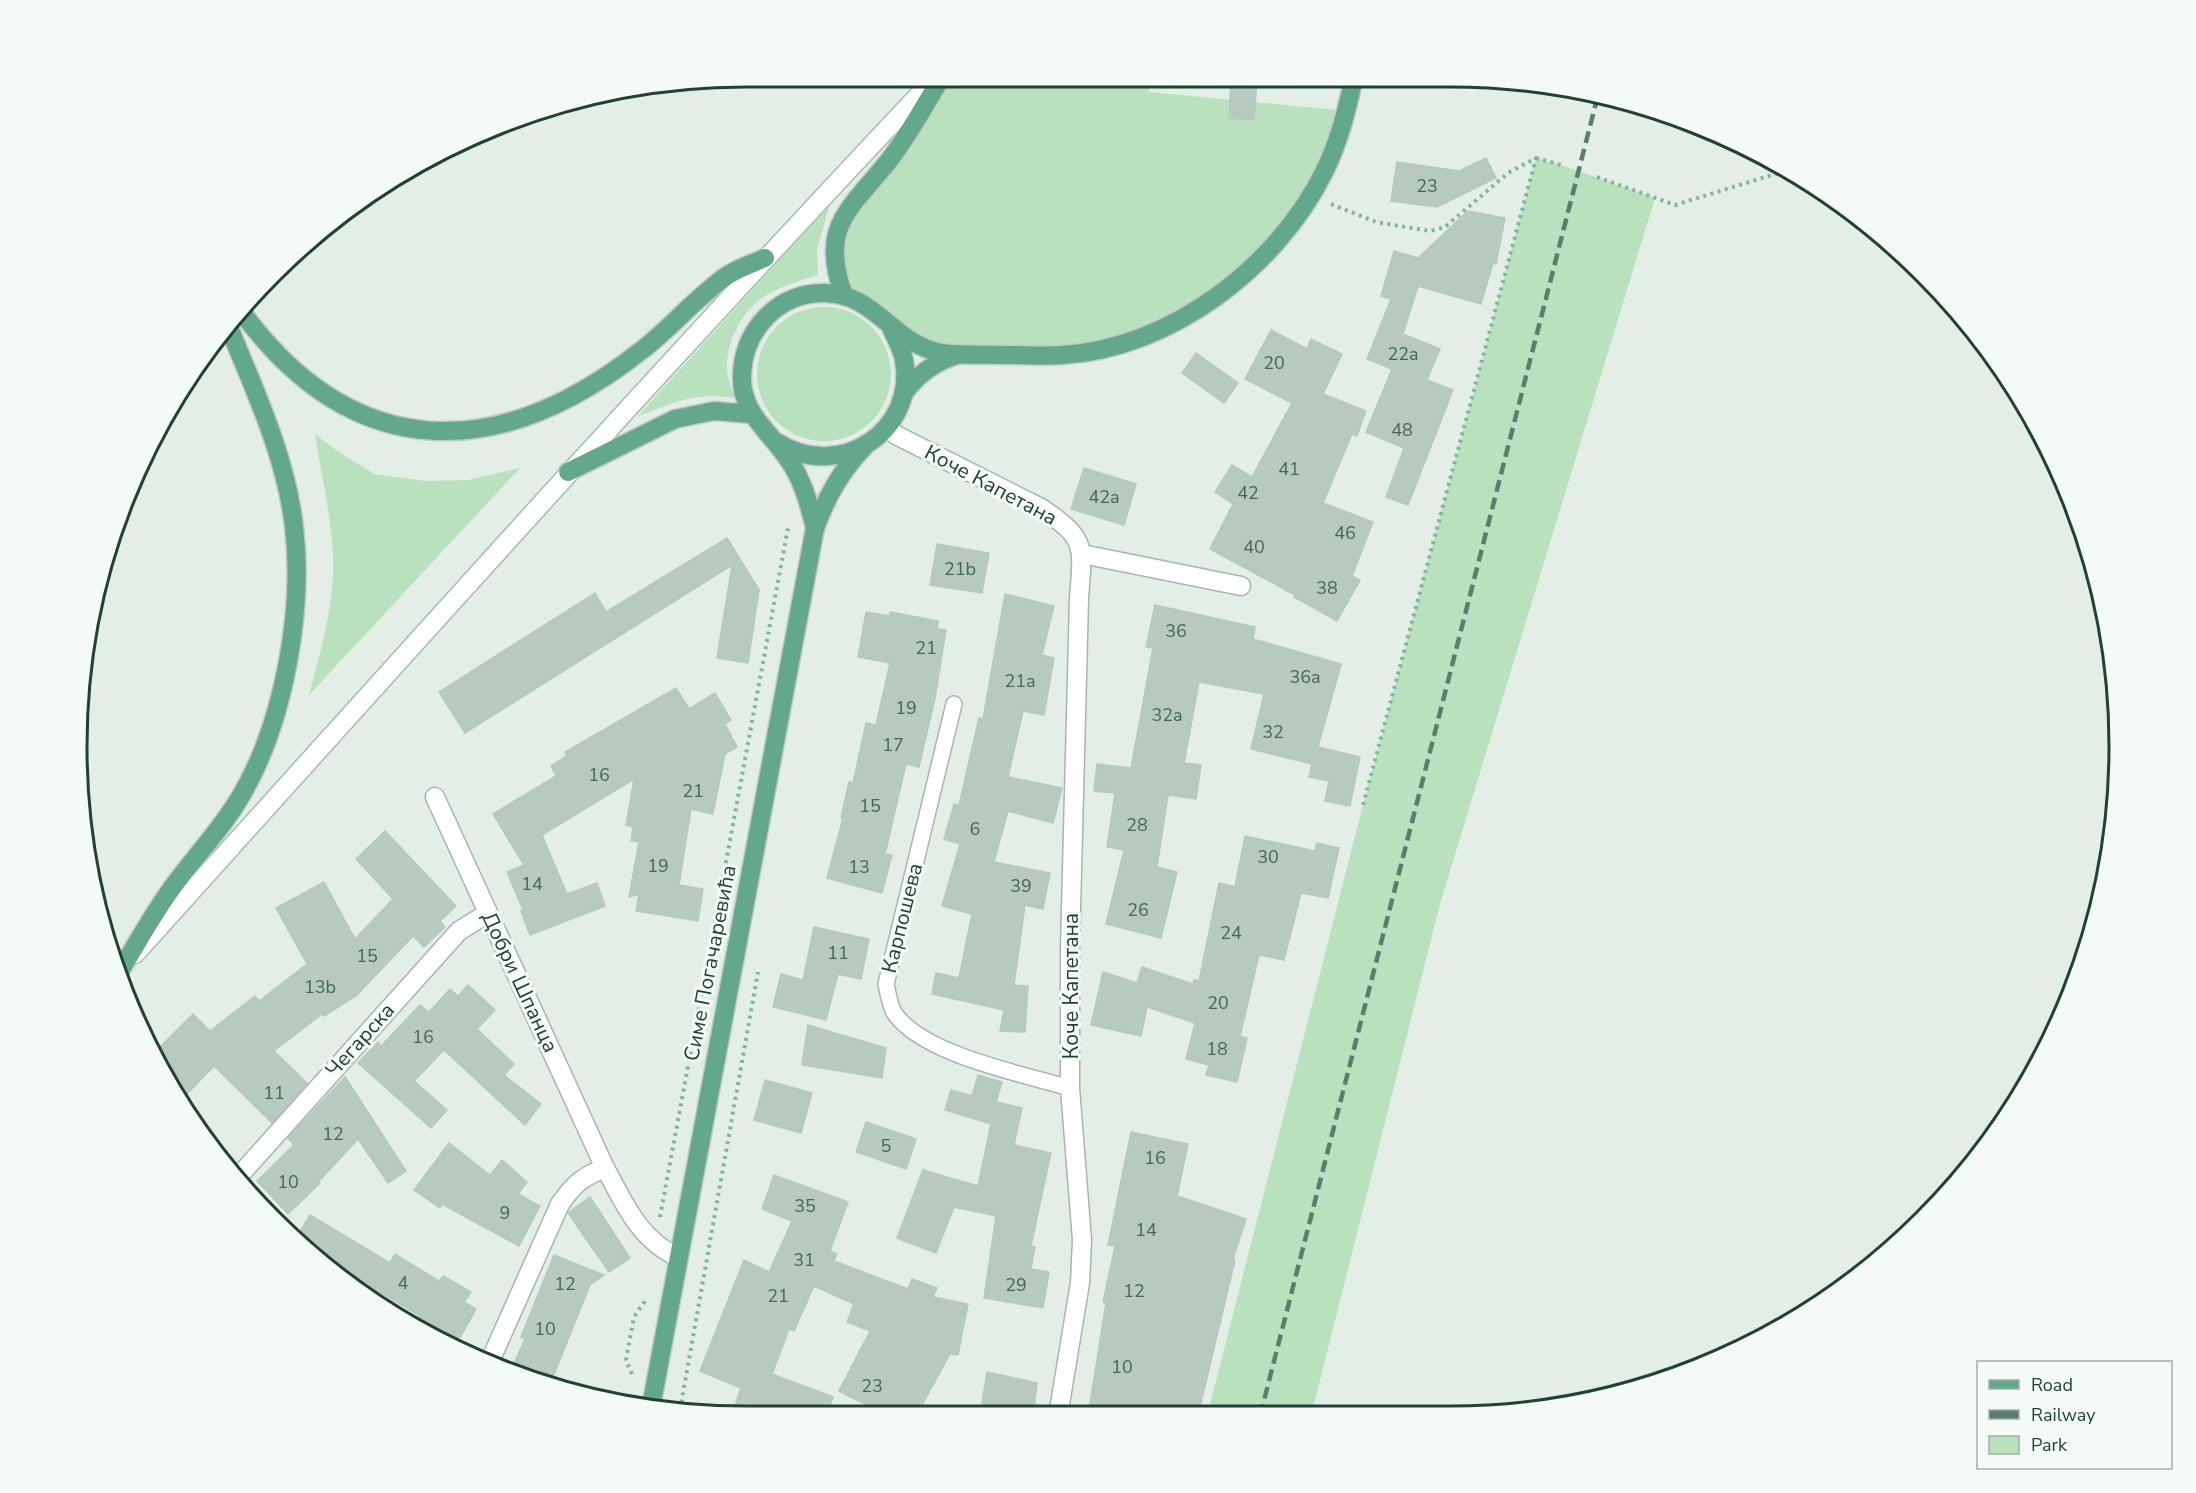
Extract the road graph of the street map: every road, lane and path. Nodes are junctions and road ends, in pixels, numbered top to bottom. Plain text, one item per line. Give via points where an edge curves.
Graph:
1 (926, 87) edge
2 (936, 87) edge
3 (1352, 87) edge
4 (1536, 158) junction
5 (1561, 165) dead end
6 (1776, 174) edge
7 (1597, 177) dead end
8 (1311, 196) junction
9 (765, 258) junction
10 (844, 296) junction
11 (246, 318) edge
12 (890, 327) junction
13 (232, 334) edge
14 (961, 354) junction
15 (904, 393) junction
16 (752, 414) junction
17 (887, 428) junction
18 (774, 440) junction
19 (864, 447) junction
20 (568, 472) junction
21 (788, 528) dead end
22 (815, 528) junction
23 (1082, 554) junction
24 (1241, 586) dead end
25 (954, 704) dead end
26 (435, 797) dead end
27 (1364, 805) dead end
28 (488, 913) junction
29 (124, 964) edge
30 (125, 966) edge
31 (759, 970) dead end
32 (1070, 1088) junction
33 (605, 1168) junction
34 (243, 1172) edge
35 (655, 1244) junction
36 (677, 1257) junction
37 (646, 1294) dead end
38 (493, 1355) edge
39 (630, 1384) dead end
40 (652, 1399) edge
41 (681, 1402) edge
42 (1060, 1406) edge

1 - 9 street
2 - 10 main road via 890,159 842,218 834,255
3 - 8 main road, Симе Погачаревића via 1341,133
4 - 5 path
4 - 8 path via 1508,173 1445,227 1430,231 1376,222
4 - 27 path
6 - 7 path via 1675,205
8 - 14 main road, Симе Погачаревића via 1253,268 1221,294 1166,326 1119,344 1063,355
9 - 11 main road via 729,275 642,350 572,398 533,416 469,430 415,428 377,421 352,411 304,379 260,337
9 - 20 street
10 - 12 main road, Симе Погачаревића via 870,307
10 - 16 main road, Симе Погачаревића via 807,294 781,306 759,324 749,340 741,377
12 - 14 main road, Симе Погачаревића via 923,347
12 - 15 main road, Симе Погачаревића via 904,359
13 - 29 main road via 264,412 286,484 294,527 296,589 291,647 263,752 242,795 171,889
14 - 15 main road, Симе Погачаревића via 934,364
15 - 17 main road, Симе Погачаревића
16 - 18 main road, Симе Погачаревића
16 - 20 main road via 714,411 675,419
17 - 19 main road, Симе Погачаревића
17 - 23 street, Коче Капетана via 1041,508 1078,539
18 - 19 main road, Симе Погачаревића via 818,456 849,453
18 - 22 main road, Симе Погачаревића via 801,481
19 - 22 main road, Симе Погачаревића via 834,484
20 - 30 street
21 - 35 path
22 - 36 main road, Симе Погачаревића
23 - 24 street
23 - 32 street, Коче Капетана via 1070,949
25 - 32 lane, Карпошева via 886,984 894,1013 914,1034 955,1054
26 - 28 street, Добри Шпанца
28 - 33 street, Добри Шпанца
28 - 34 street, Чегарска via 459,931
31 - 41 path
32 - 42 street, Коче Капетана via 1081,1273
33 - 35 street, Добри Шпанца via 636,1223
33 - 38 street via 573,1185 560,1204
35 - 36 street, Добри Шпанца
36 - 40 main road, Симе Погачаревића
37 - 39 path via 645,1304 634,1317 626,1360 632,1374

